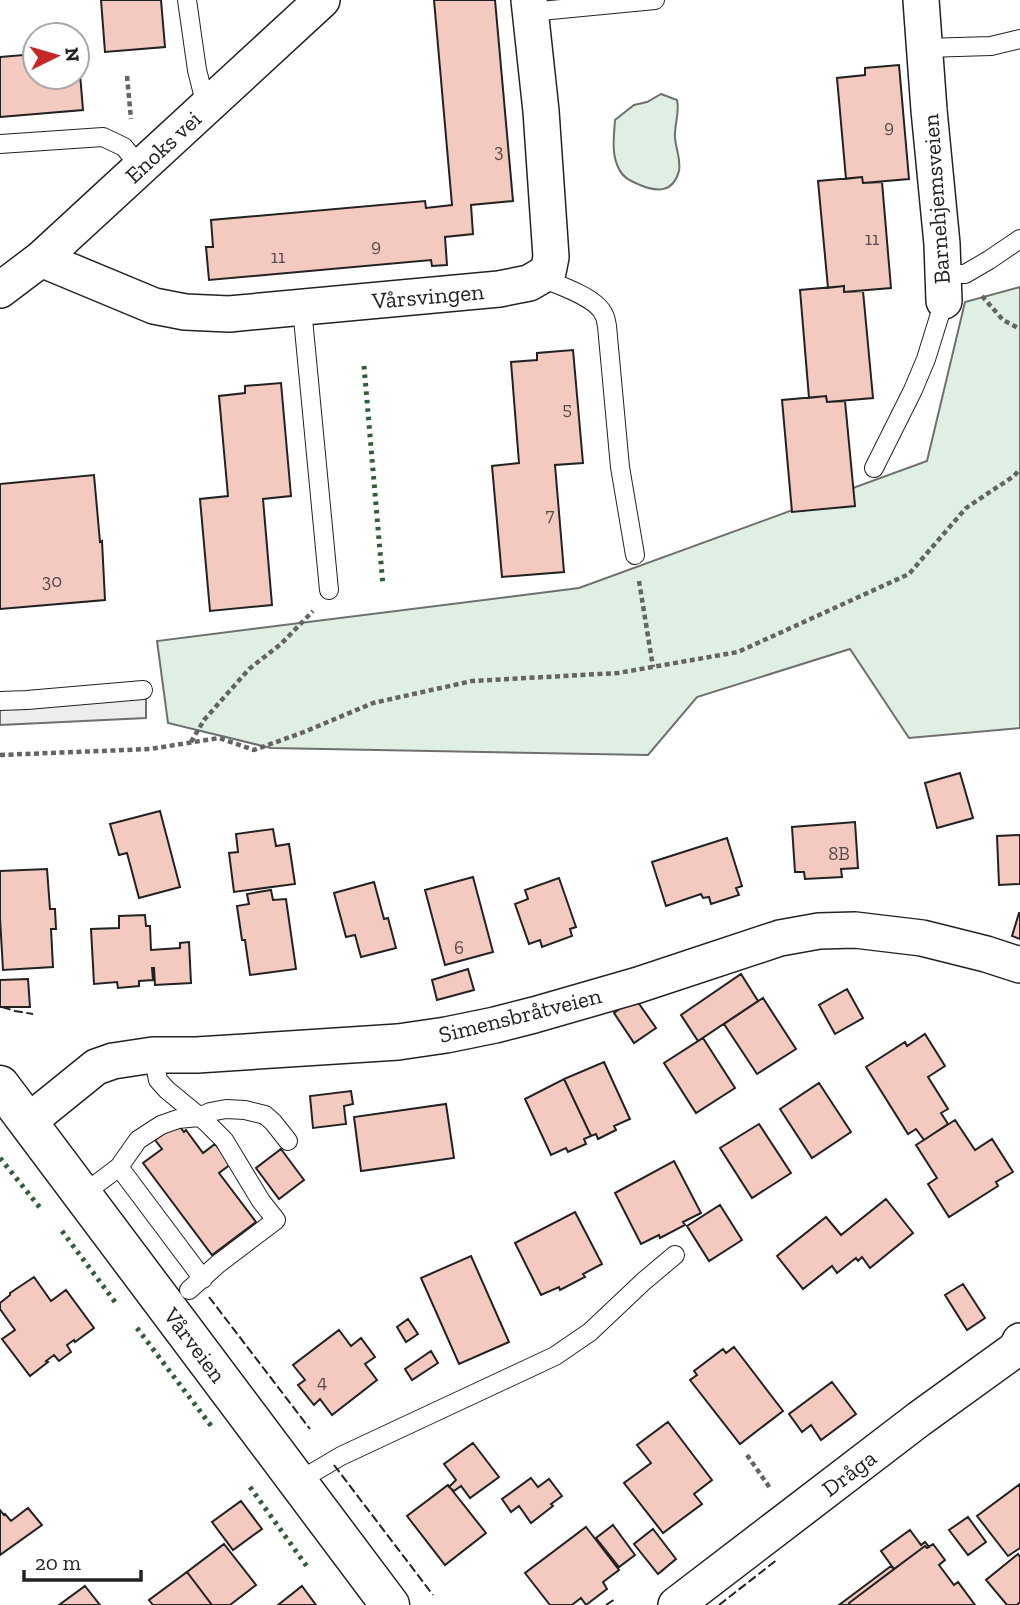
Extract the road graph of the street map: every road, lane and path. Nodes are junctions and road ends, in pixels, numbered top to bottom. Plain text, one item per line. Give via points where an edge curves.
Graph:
1 (187, 0) edge
2 (322, 0) edge
3 (655, 0) edge
4 (921, 0) edge
5 (530, 6) edge
6 (1020, 39) edge
7 (925, 48) junction
8 (127, 76) dead end
9 (206, 106) junction
10 (0, 144) edge
11 (132, 157) junction
12 (1020, 239) edge
13 (41, 259) junction
14 (538, 278) junction
15 (950, 283) junction
16 (0, 290) edge
17 (302, 308) junction
18 (1020, 329) edge
19 (874, 468) dead end
20 (1020, 469) edge
21 (635, 555) joint
22 (329, 590) joint
23 (653, 667) junction
24 (143, 690) dead end
25 (0, 701) edge
26 (190, 743) junction
27 (0, 755) edge
28 (1020, 965) edge
29 (153, 1055) junction
30 (0, 1085) edge
31 (199, 1116) junction
32 (28, 1122) junction
33 (288, 1140) dead end
34 (119, 1167) junction
35 (82, 1195) junction
36 (675, 1255) dead end
37 (1019, 1348) edge
38 (298, 1482) junction
39 (390, 1605) edge
40 (677, 1605) edge

1 - 9 lane
2 - 9 street, Enoks vei
3 - 5 lane
4 - 7 street, Barnehjemsveien
5 - 14 street via 551,257 548,272
6 - 7 lane via 991,46
7 - 15 street, Barnehjemsveien
8 - 11 path
9 - 11 street, Enoks vei
10 - 11 lane via 103,137
11 - 13 street, Enoks vei
12 - 15 lane
13 - 16 street, Enoks vei
13 - 17 street, Vårsvingen via 154,306 185,312 229,314
14 - 17 street, Vårsvingen via 499,289
14 - 21 lane via 573,291 604,313 620,467
15 - 18 path
15 - 19 lane, Barnehjemsveien via 922,369
17 - 22 lane
20 - 23 path via 966,508 909,574 738,652
21 - 23 path
22 - 26 path via 281,644 249,669
23 - 26 path via 472,681 373,704 254,750 219,738
24 - 25 lane
26 - 27 path
28 - 29 street, Simensbråtveien via 922,938 819,931 780,938 495,1026 398,1042
29 - 31 lane via 158,1080
29 - 32 street, Simensbråtveien via 96,1067
30 - 32 street, Vårveien
31 - 33 lane via 226,1109 255,1112 265,1115
31 - 34 lane via 161,1125 138,1140
31 - 34 lane via 224,1140 276,1220 196,1284
32 - 35 street, Vårveien
34 - 35 lane
35 - 38 street, Vårveien
36 - 38 lane via 590,1332 555,1356 341,1456
37 - 40 street, Dråga
38 - 39 street, Vårveien

